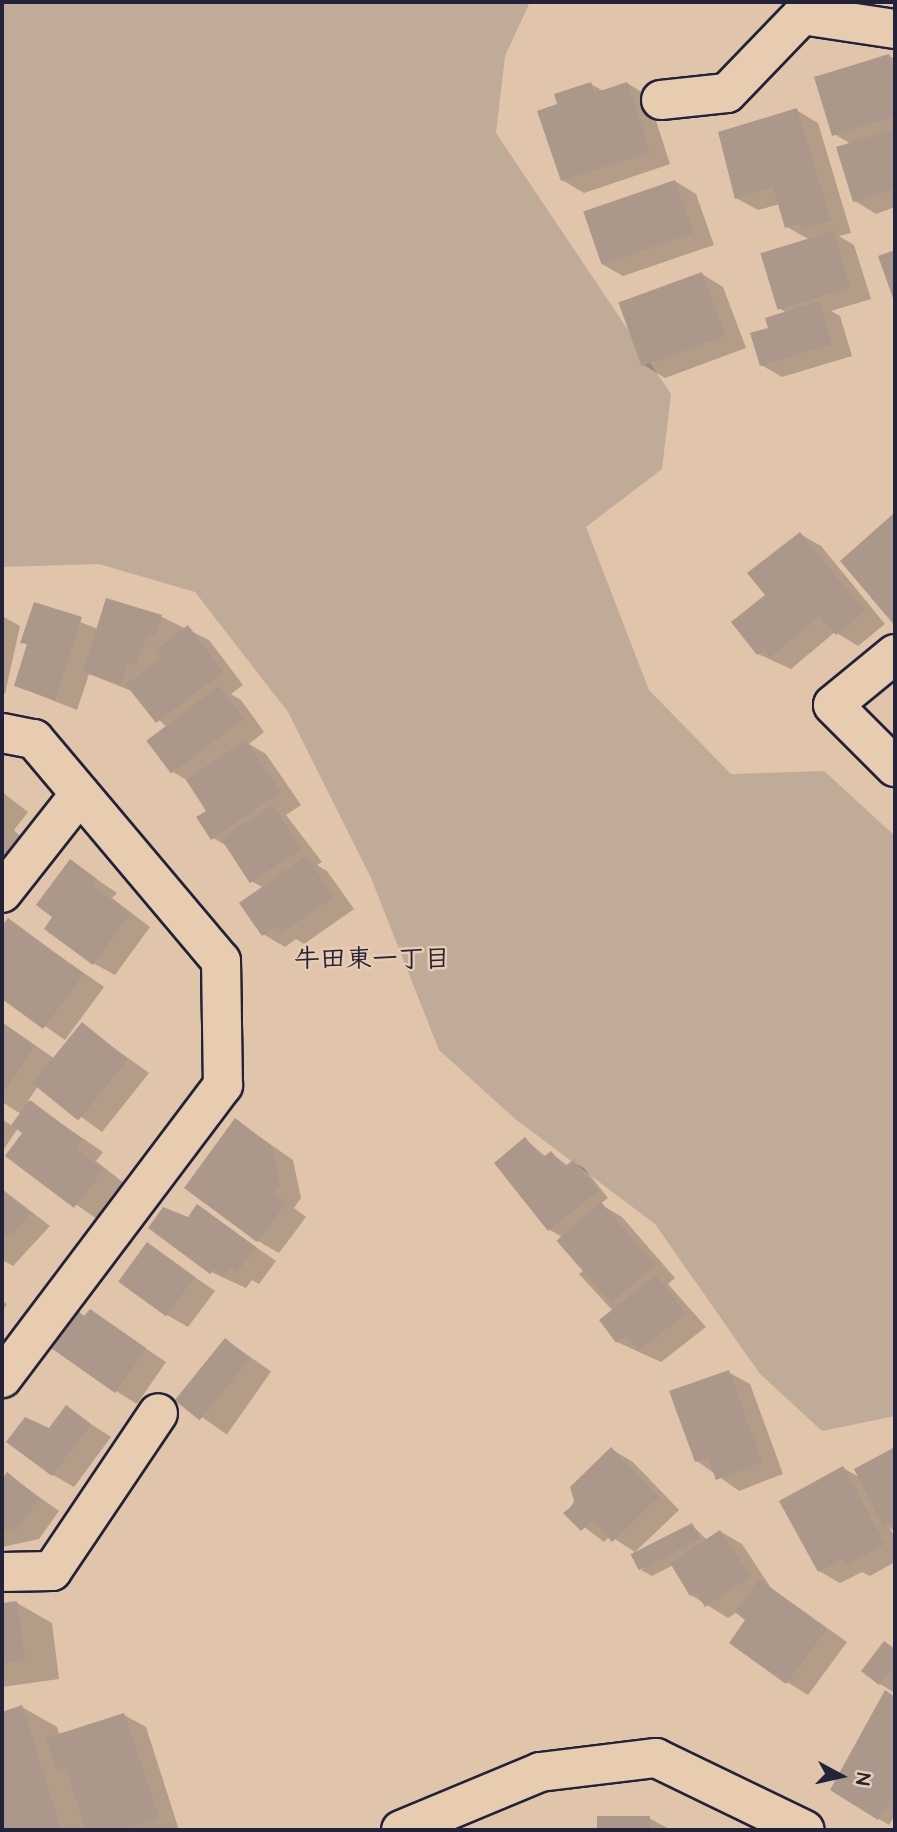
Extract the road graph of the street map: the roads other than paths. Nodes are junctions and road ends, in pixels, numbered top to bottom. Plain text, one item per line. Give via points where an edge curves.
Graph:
1 (895, 29) edge
2 (661, 100) dead end
3 (895, 654) edge
4 (2, 733) edge
5 (895, 767) edge
6 (80, 794) junction
7 (2, 893) edge
8 (2, 1378) edge
9 (158, 1413) dead end
10 (2, 1572) edge
11 (401, 1830) edge
12 (805, 1830) edge

1 - 2 street via 802,15 727,93
3 - 5 street via 833,705
4 - 6 street via 34,739
6 - 7 street
6 - 8 street via 221,961 223,1085
9 - 10 street via 52,1571
11 - 12 street via 540,1772 656,1758

